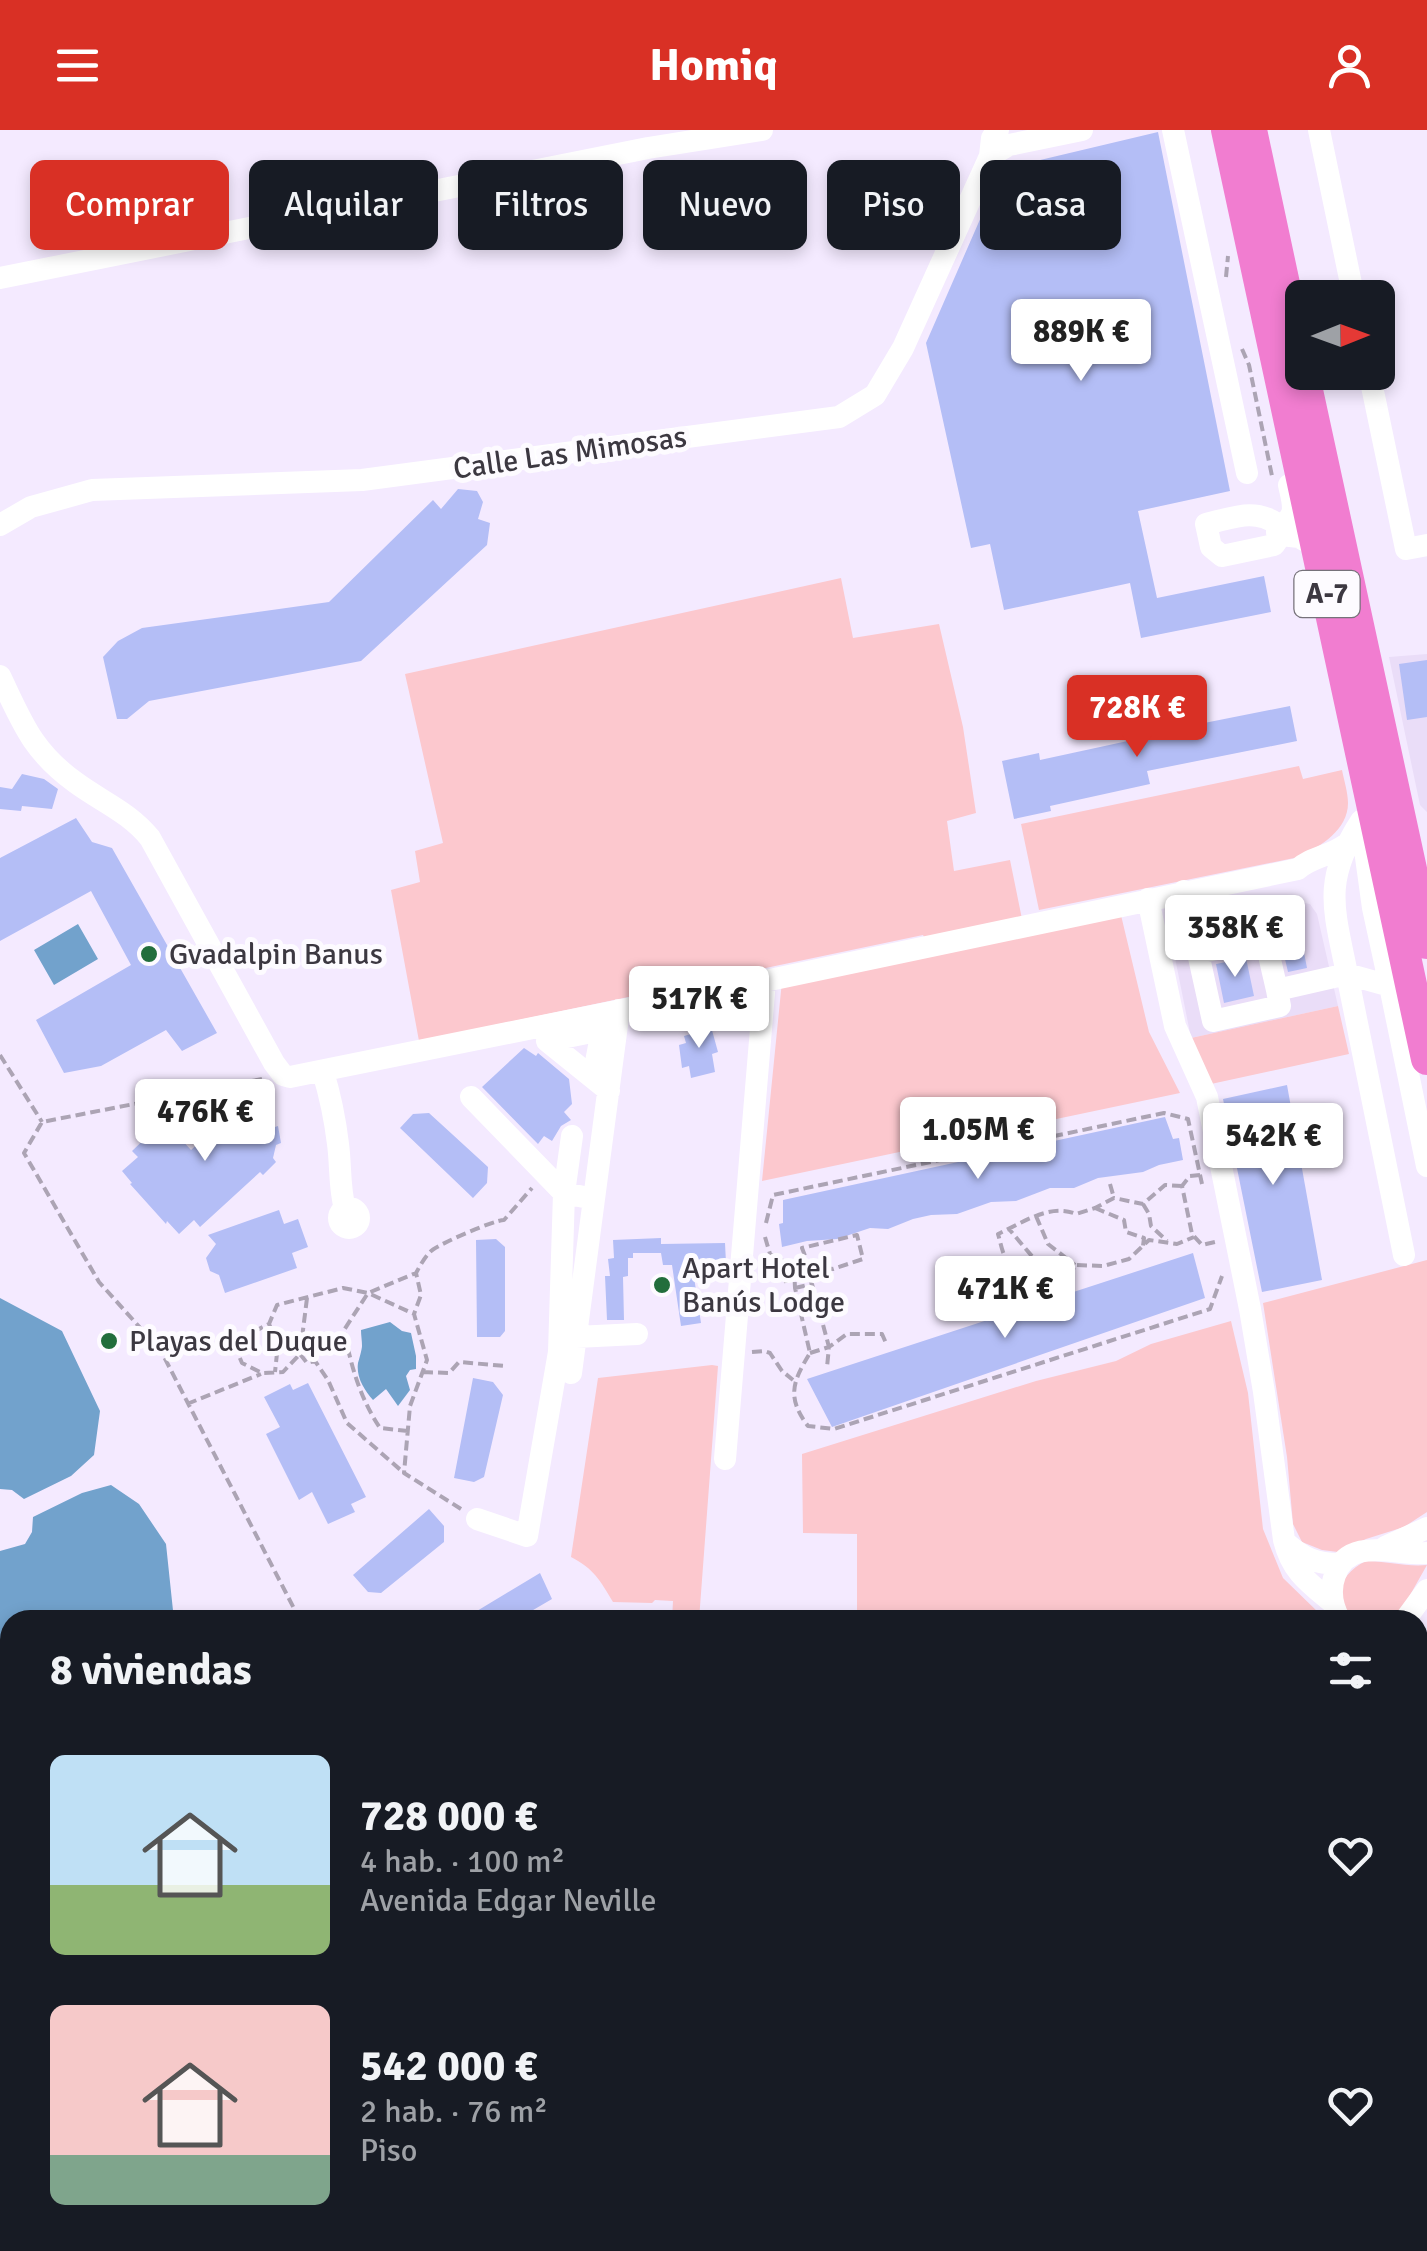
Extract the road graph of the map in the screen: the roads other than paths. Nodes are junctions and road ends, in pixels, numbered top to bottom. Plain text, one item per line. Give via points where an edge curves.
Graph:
1 (762, 130) edge
2 (998, 130) edge
3 (1082, 130) edge
4 (1174, 130) edge
5 (1227, 130) edge
6 (1251, 130) edge
7 (1263, 130) edge
8 (1319, 130) edge
9 (1050, 133) edge
10 (645, 139) edge
11 (990, 156) junction
12 (1246, 217) junction
13 (1281, 269) junction
14 (0, 278) edge
15 (1350, 280) edge
16 (1285, 287) edge
17 (1307, 390) edge
18 (1373, 390) edge
19 (1247, 473) dead end
20 (0, 525) edge
21 (1427, 545) edge
22 (1316, 547) junction
23 (1335, 632) junction
24 (0, 676) edge
25 (0, 722) edge
26 (26, 732) junction
27 (1396, 801) junction
28 (1353, 833) junction
29 (1423, 837) edge
30 (1298, 869) junction
31 (1184, 891) junction
32 (1148, 899) junction
33 (1334, 909) junction
34 (1427, 943) edge
35 (1198, 954) junction
36 (1347, 974) junction
37 (766, 981) junction
38 (1390, 986) junction
39 (1277, 990) junction
40 (620, 1010) junction
41 (1427, 1059) edge
42 (303, 1074) junction
43 (471, 1096) dead end
44 (572, 1136) dead end
45 (1427, 1166) edge
46 (564, 1194) junction
47 (594, 1200) junction
48 (345, 1208) dead end
49 (1404, 1255) dead end
50 (637, 1334) dead end
51 (576, 1337) junction
52 (571, 1373) dead end
53 (725, 1458) dead end
54 (477, 1519) road end
55 (1427, 1528) edge
56 (1284, 1540) junction
57 (1378, 1550) junction
58 (1427, 1553) edge
59 (1339, 1564) junction
60 (1334, 1610) edge
61 (1336, 1610) edge

1 - 10 street
2 - 11 street, Calle Las Mimosas
3 - 9 street
4 - 19 street
5 - 12 highway, A-7
6 - 13 highway, A-7
7 - 13 street via 1278,201
8 - 15 street
9 - 11 street
10 - 14 street
11 - 20 street, Calle Las Mimosas via 903,348 874,396 839,417 362,480 92,490 32,507
12 - 22 highway, A-7
12 - 22 street via 1243,265 1294,506 1280,530
13 - 16 highway, A-7
17 - 27 highway, A-7
18 - 21 street via 1406,549
22 - 23 highway, A-7
23 - 28 highway via 1357,781
23 - 41 highway, A-7
24 - 26 street
25 - 26 street
26 - 42 street via 77,784 137,821 274,1063
27 - 29 highway
27 - 34 highway, A-7
28 - 30 street
28 - 33 street via 1336,879
28 - 38 street
30 - 31 street
30 - 33 street via 1315,878
31 - 32 street
31 - 35 street
32 - 37 street
32 - 56 street via 1175,1026 1207,1097 1253,1326
33 - 36 street
35 - 39 street via 1266,938
35 - 39 street via 1213,1022 1280,1006
36 - 38 street
36 - 39 street
36 - 49 street
37 - 40 street
37 - 53 street
38 - 45 street
40 - 42 street
40 - 47 street via 601,1085
42 - 48 street via 336,1132
43 - 46 street
44 - 46 street
46 - 47 street
46 - 54 street via 559,1352 527,1536
47 - 51 street
50 - 51 street
51 - 52 street
55 - 57 street
56 - 59 street via 1312,1562
56 - 60 street via 1289,1560
57 - 58 street
57 - 59 street
59 - 61 street via 1333,1578

